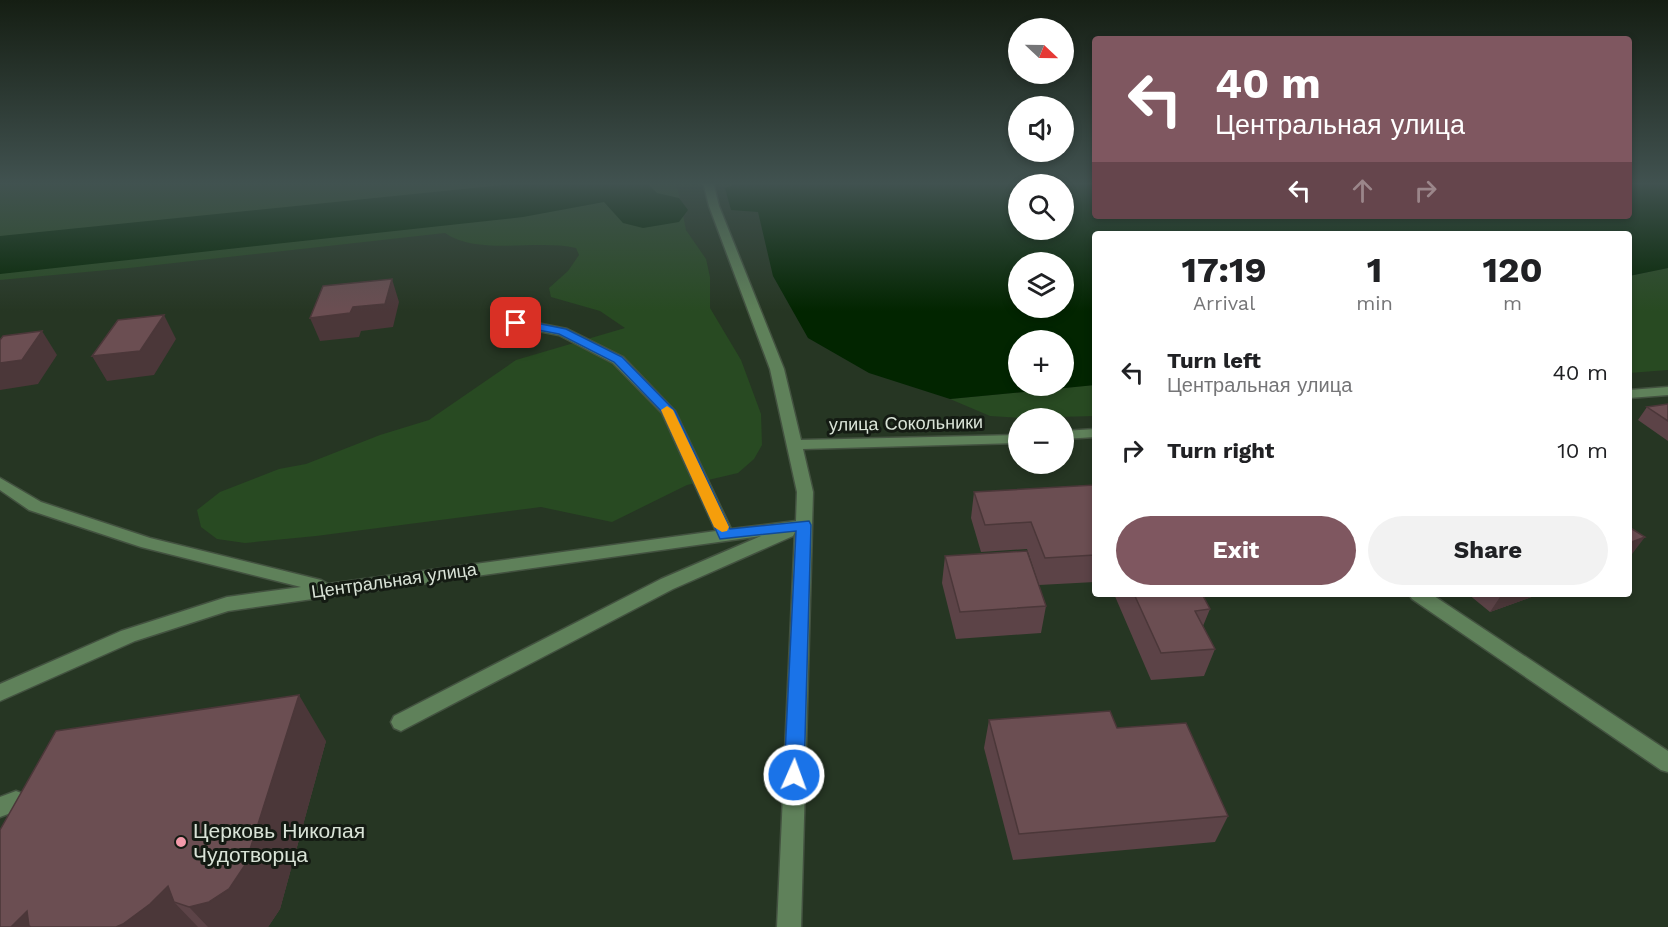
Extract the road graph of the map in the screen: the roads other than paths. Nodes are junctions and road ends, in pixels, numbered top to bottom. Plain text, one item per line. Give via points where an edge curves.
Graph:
1 (721, 225) edge
2 (516, 323) dead end
3 (1668, 391) edge
4 (1632, 394) edge
5 (1092, 432) edge
6 (1074, 434) edge
7 (1008, 439) edge
8 (795, 445) junction
9 (0, 483) edge
10 (804, 525) junction
11 (726, 535) junction
12 (330, 588) junction
13 (1422, 597) edge
14 (0, 693) edge
15 (401, 722) dead end
16 (1668, 762) edge
17 (789, 927) edge

1 - 8 street via 777,369
2 - 11 street via 562,332 618,360 668,411
3 - 4 street
5 - 6 street
7 - 8 street, улица Сокольники
8 - 10 street via 805,492
9 - 12 street via 35,506 147,543
10 - 11 street, Центральная улица
10 - 15 street via 667,584
10 - 17 street
11 - 12 street, Центральная улица
12 - 14 street, Центральная улица via 227,604 128,636
13 - 16 street

